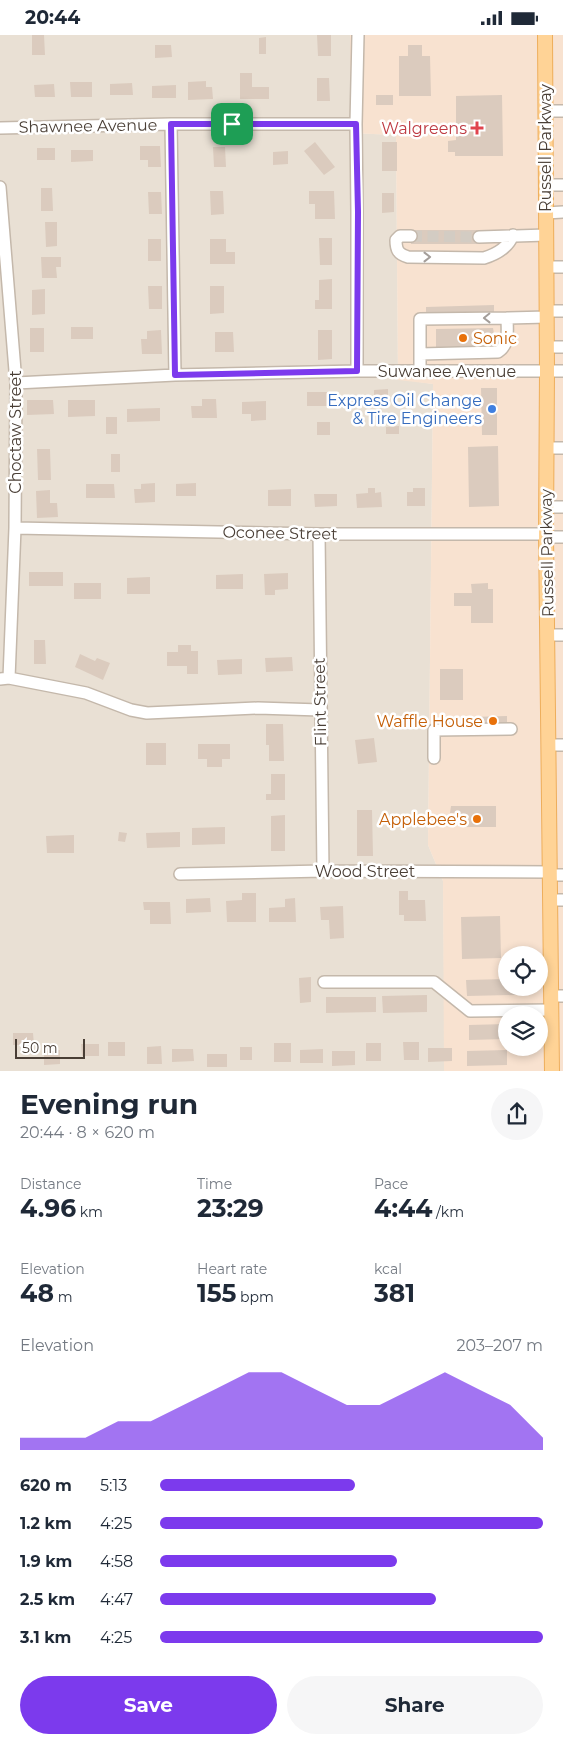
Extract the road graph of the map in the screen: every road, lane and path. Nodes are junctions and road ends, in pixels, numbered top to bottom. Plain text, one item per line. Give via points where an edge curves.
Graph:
1 (358, 35) edge
2 (545, 35) edge
3 (545, 111) junction
4 (563, 111) edge
5 (171, 124) junction
6 (356, 124) junction
7 (0, 128) edge
8 (545, 185) junction
9 (563, 185) edge
10 (0, 187) edge
11 (563, 212) edge
12 (546, 213) junction
13 (513, 235) junction
14 (546, 235) junction
15 (411, 236) tunnel mouth
16 (479, 237) tunnel mouth
17 (546, 267) junction
18 (563, 267) edge
19 (563, 311) edge
20 (547, 314) junction
21 (507, 318) junction
22 (547, 347) junction
23 (563, 347) edge
24 (420, 354) junction
25 (357, 371) junction
26 (420, 371) junction
27 (547, 371) junction
28 (563, 371) edge
29 (175, 375) junction
30 (16, 383) junction
31 (563, 448) edge
32 (547, 449) junction
33 (547, 507) junction
34 (563, 507) edge
35 (14, 528) junction
36 (319, 534) junction
37 (546, 536) junction
38 (563, 537) edge
39 (548, 635) junction
40 (563, 635) edge
41 (5, 679) edge
42 (320, 710) junction
43 (511, 729) dead end
44 (556, 745) edge
45 (434, 757) dead end
46 (323, 871) junction
47 (180, 874) dead end
48 (554, 874) edge
49 (557, 900) edge
50 (324, 982) dead end
51 (555, 1001) edge
52 (552, 1071) edge

1 - 6 street
2 - 3 main road, Russell Parkway
3 - 4 street
3 - 8 main road, Russell Parkway
5 - 6 street, Shawnee Avenue
5 - 7 street, Shawnee Avenue
5 - 29 street
6 - 25 street
8 - 9 street
8 - 12 main road, Russell Parkway
10 - 30 street, Choctaw Street
11 - 12 street
12 - 14 main road, Russell Parkway
13 - 14 street
15 -> 13 street via 400,236 396,240 398,252 408,257 484,258 502,250
13 - 16 street
14 - 17 main road, Russell Parkway
17 - 18 street
17 - 20 main road, Russell Parkway
19 - 20 street
20 - 21 street
20 - 22 main road, Russell Parkway
21 - 24 street via 507,338 498,352
21 -> 24 street via 420,319
22 - 23 street
22 - 27 main road, Russell Parkway
24 - 26 street
25 - 26 street, Suwanee Avenue
25 - 29 street, Suwanee Avenue
26 - 27 street, Suwanee Avenue
27 - 28 street, Suwanee Avenue
27 - 32 main road, Russell Parkway
29 - 30 street, Suwanee Avenue
30 - 35 street, Choctaw Street
31 - 32 street
32 - 33 main road, Russell Parkway
33 - 34 street
33 - 37 main road, Russell Parkway
35 - 36 street, Oconee Street
35 - 41 street, Choctaw Street
36 - 37 street, Oconee Street
36 - 42 street, Flint Street
37 - 38 street, Oconee Street
37 - 39 main road, Russell Parkway
39 - 40 street
39 - 44 main road, Russell Parkway
41 - 42 street via 86,693 147,713 258,708
42 - 46 street, Flint Street
43 - 45 street via 434,730
44 - 48 main road, Russell Parkway
46 - 47 street, Wood Street
46 - 48 street, Wood Street
48 - 49 main road, Russell Parkway
49 - 51 main road, Russell Parkway
50 - 51 street via 434,982 470,1011
51 - 52 main road, Russell Parkway

